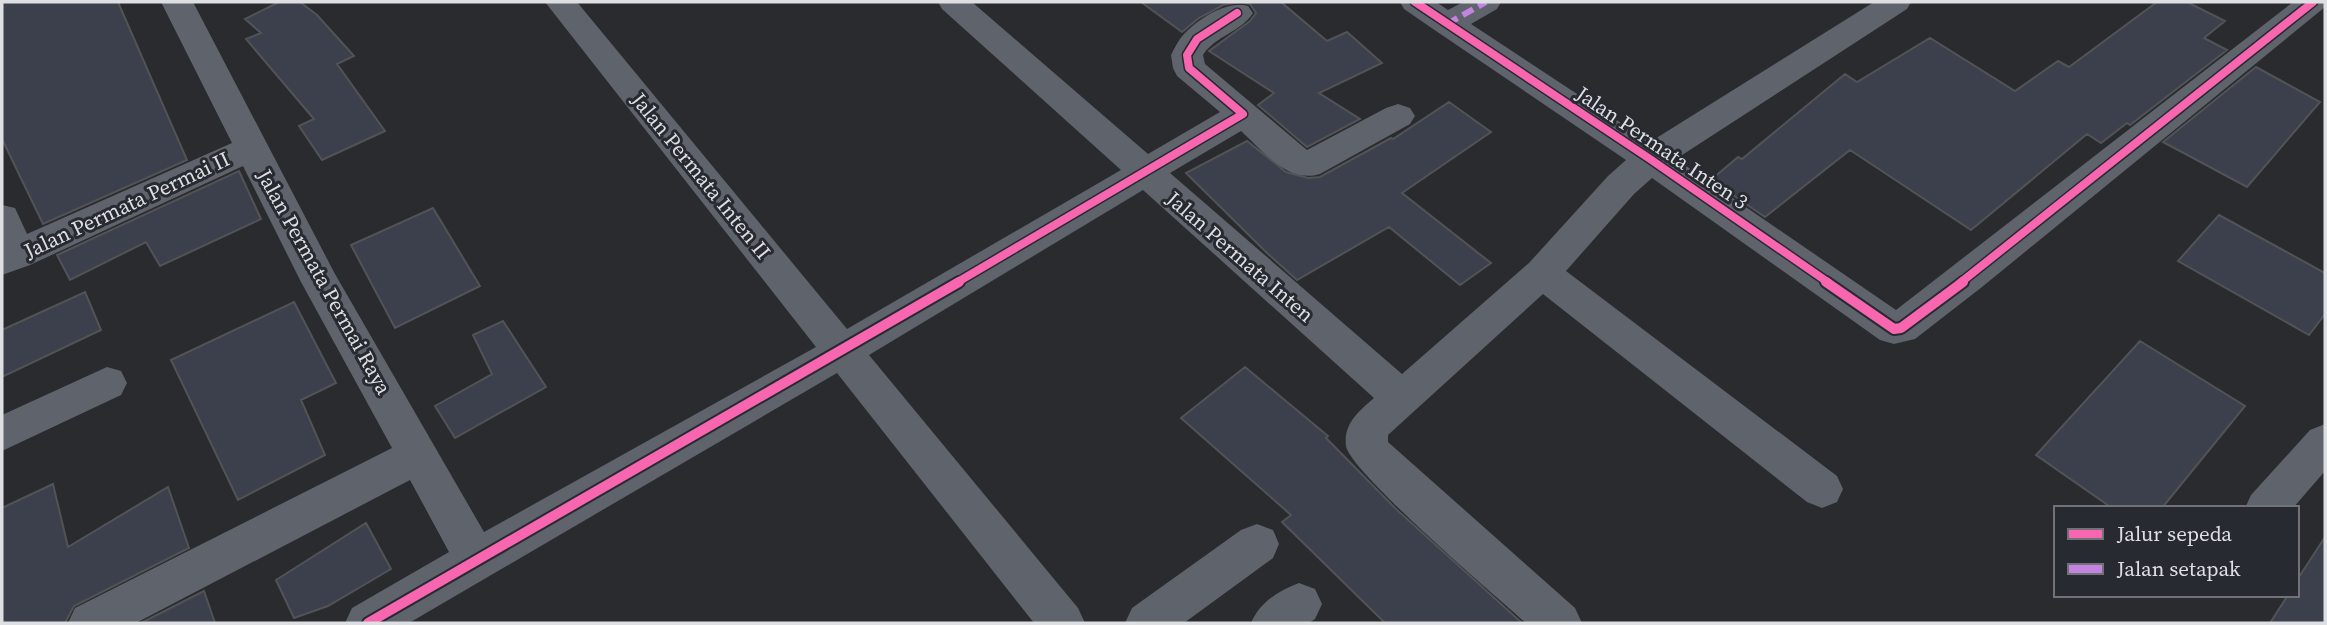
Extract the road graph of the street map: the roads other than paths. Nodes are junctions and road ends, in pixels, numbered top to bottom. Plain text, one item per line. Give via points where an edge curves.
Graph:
1 (177, 2) edge
2 (560, 2) edge
3 (953, 2) edge
4 (1415, 2) edge
5 (1486, 2) edge
6 (1896, 2) edge
7 (2313, 2) edge
8 (1237, 13) dead end
9 (1447, 24) junction
10 (1243, 114) junction
11 (1398, 116) dead end
12 (251, 148) junction
13 (1650, 159) junction
14 (1143, 172) junction
15 (2, 218) edge
16 (9, 258) edge
17 (1542, 273) junction
18 (842, 351) junction
19 (107, 383) dead end
20 (1403, 399) junction
21 (2, 434) edge
22 (2325, 442) edge
23 (419, 455) junction
24 (1822, 489) dead end
25 (2268, 506) edge
26 (1257, 544) dead end
27 (476, 559) junction
28 (91, 623) edge
29 (368, 623) edge
30 (1062, 623) edge
31 (1149, 623) edge
32 (1559, 623) edge

1 - 12 street, Jalan Permata Permai Raya
2 - 18 street, Jalan Permata Inten II
3 - 14 street, Jalan Permata Inten
4 - 9 street, Jalan Permata Inten 3
5 - 9 street
6 - 13 street
7 - 13 street, Jalan Permata Inten 3 via 1900,328 1887,326
8 - 10 street via 1197,39 1187,55 1189,68
9 - 13 street, Jalan Permata Inten 3
10 - 11 street via 1308,165
10 - 14 street
12 - 16 street, Jalan Permata Permai II
12 - 23 street, Jalan Permata Permai Raya via 320,282
13 - 17 street
14 - 18 street
14 - 20 street, Jalan Permata Inten
15 - 16 street
17 - 20 street
17 - 24 street
18 - 27 street
18 - 30 street, Jalan Permata Inten II
19 - 21 street
20 - 32 street via 1368,428 1367,447
22 - 25 street
23 - 27 street, Jalan Permata Permai Raya
23 - 28 street
26 - 31 street
27 - 29 street

